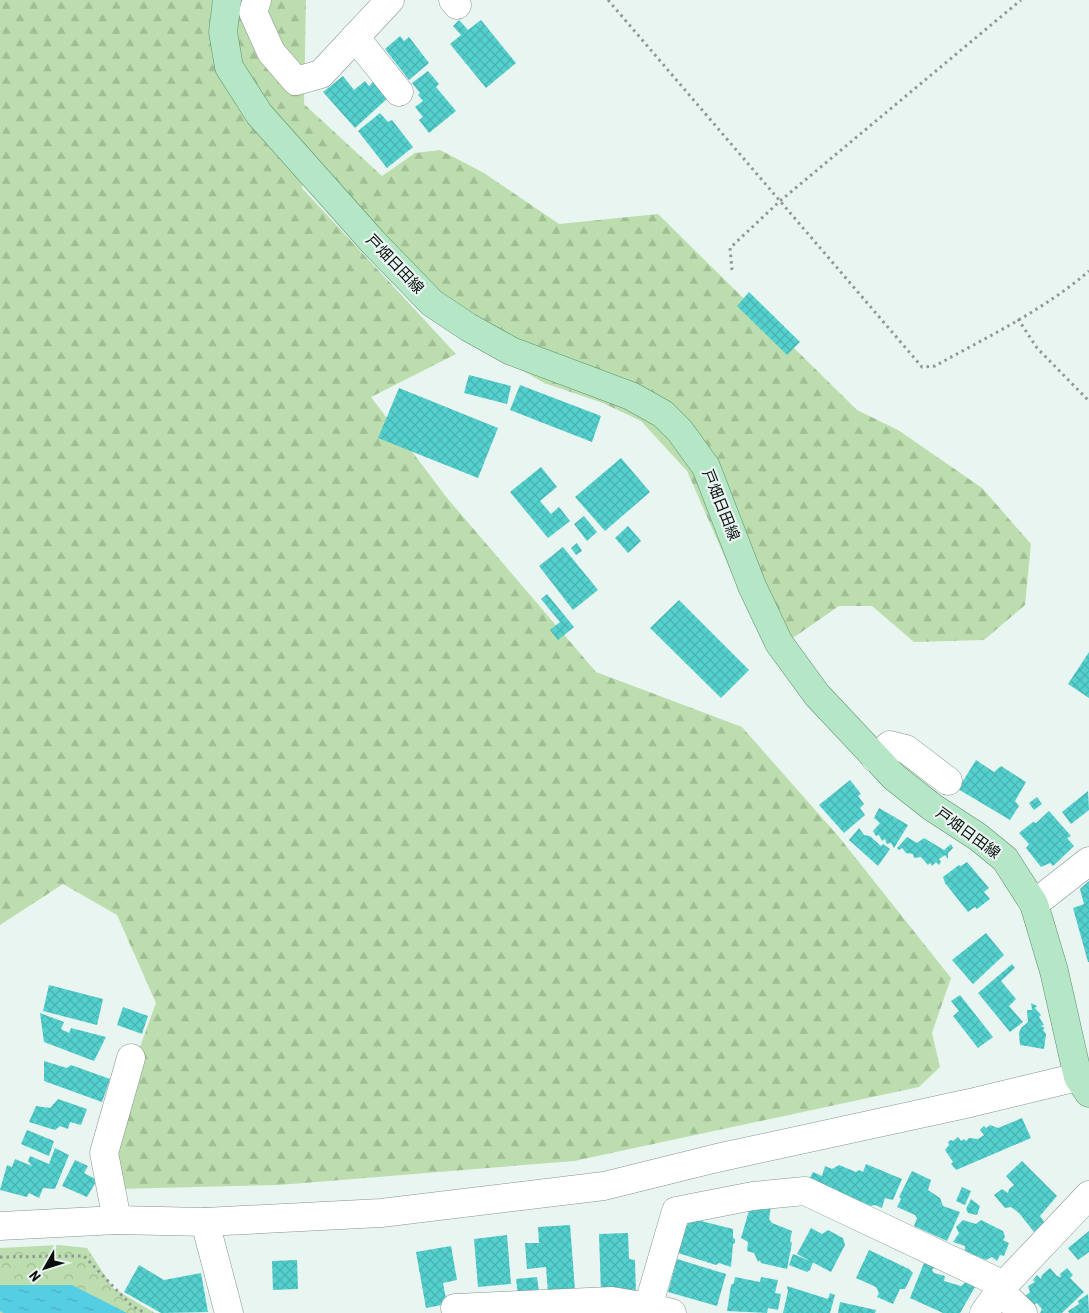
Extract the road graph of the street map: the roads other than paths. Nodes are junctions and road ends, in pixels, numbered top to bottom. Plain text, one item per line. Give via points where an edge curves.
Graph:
1 (227, 0) edge
2 (257, 0) edge
3 (390, 0) edge
4 (354, 37) junction
5 (400, 92) dead end
6 (875, 758) junction
7 (948, 781) dead end
8 (1089, 861) edge
9 (1034, 904) junction
10 (131, 1058) dead end
11 (1083, 1085) edge
12 (1089, 1195) edge
13 (117, 1220) junction
14 (205, 1222) junction
15 (0, 1226) edge
16 (1002, 1288) junction
17 (455, 1308) dead end
18 (660, 1310) edge
19 (230, 1313) edge
20 (984, 1313) edge
21 (1023, 1313) edge

1 - 6 main road, 戸畑日田線 via 223,32 229,67 260,114 373,242 432,303 511,351 631,396 663,414 680,431 706,466 752,586 779,643 817,695
2 - 4 street via 253,12 271,52 296,80 321,74
3 - 4 street
4 - 5 street
6 - 7 street via 890,745 906,749
6 - 9 main road, 戸畑日田線 via 932,807 1005,859
8 - 9 street
9 - 11 main road, 戸畑日田線
10 - 13 street via 104,1153
11 - 14 street via 970,1103 604,1186 381,1213
12 - 16 street
13 - 14 street
13 - 15 street
14 - 19 street
16 - 18 street via 805,1191 753,1196 676,1211
16 - 20 street
16 - 21 street
17 - 18 street via 612,1301

